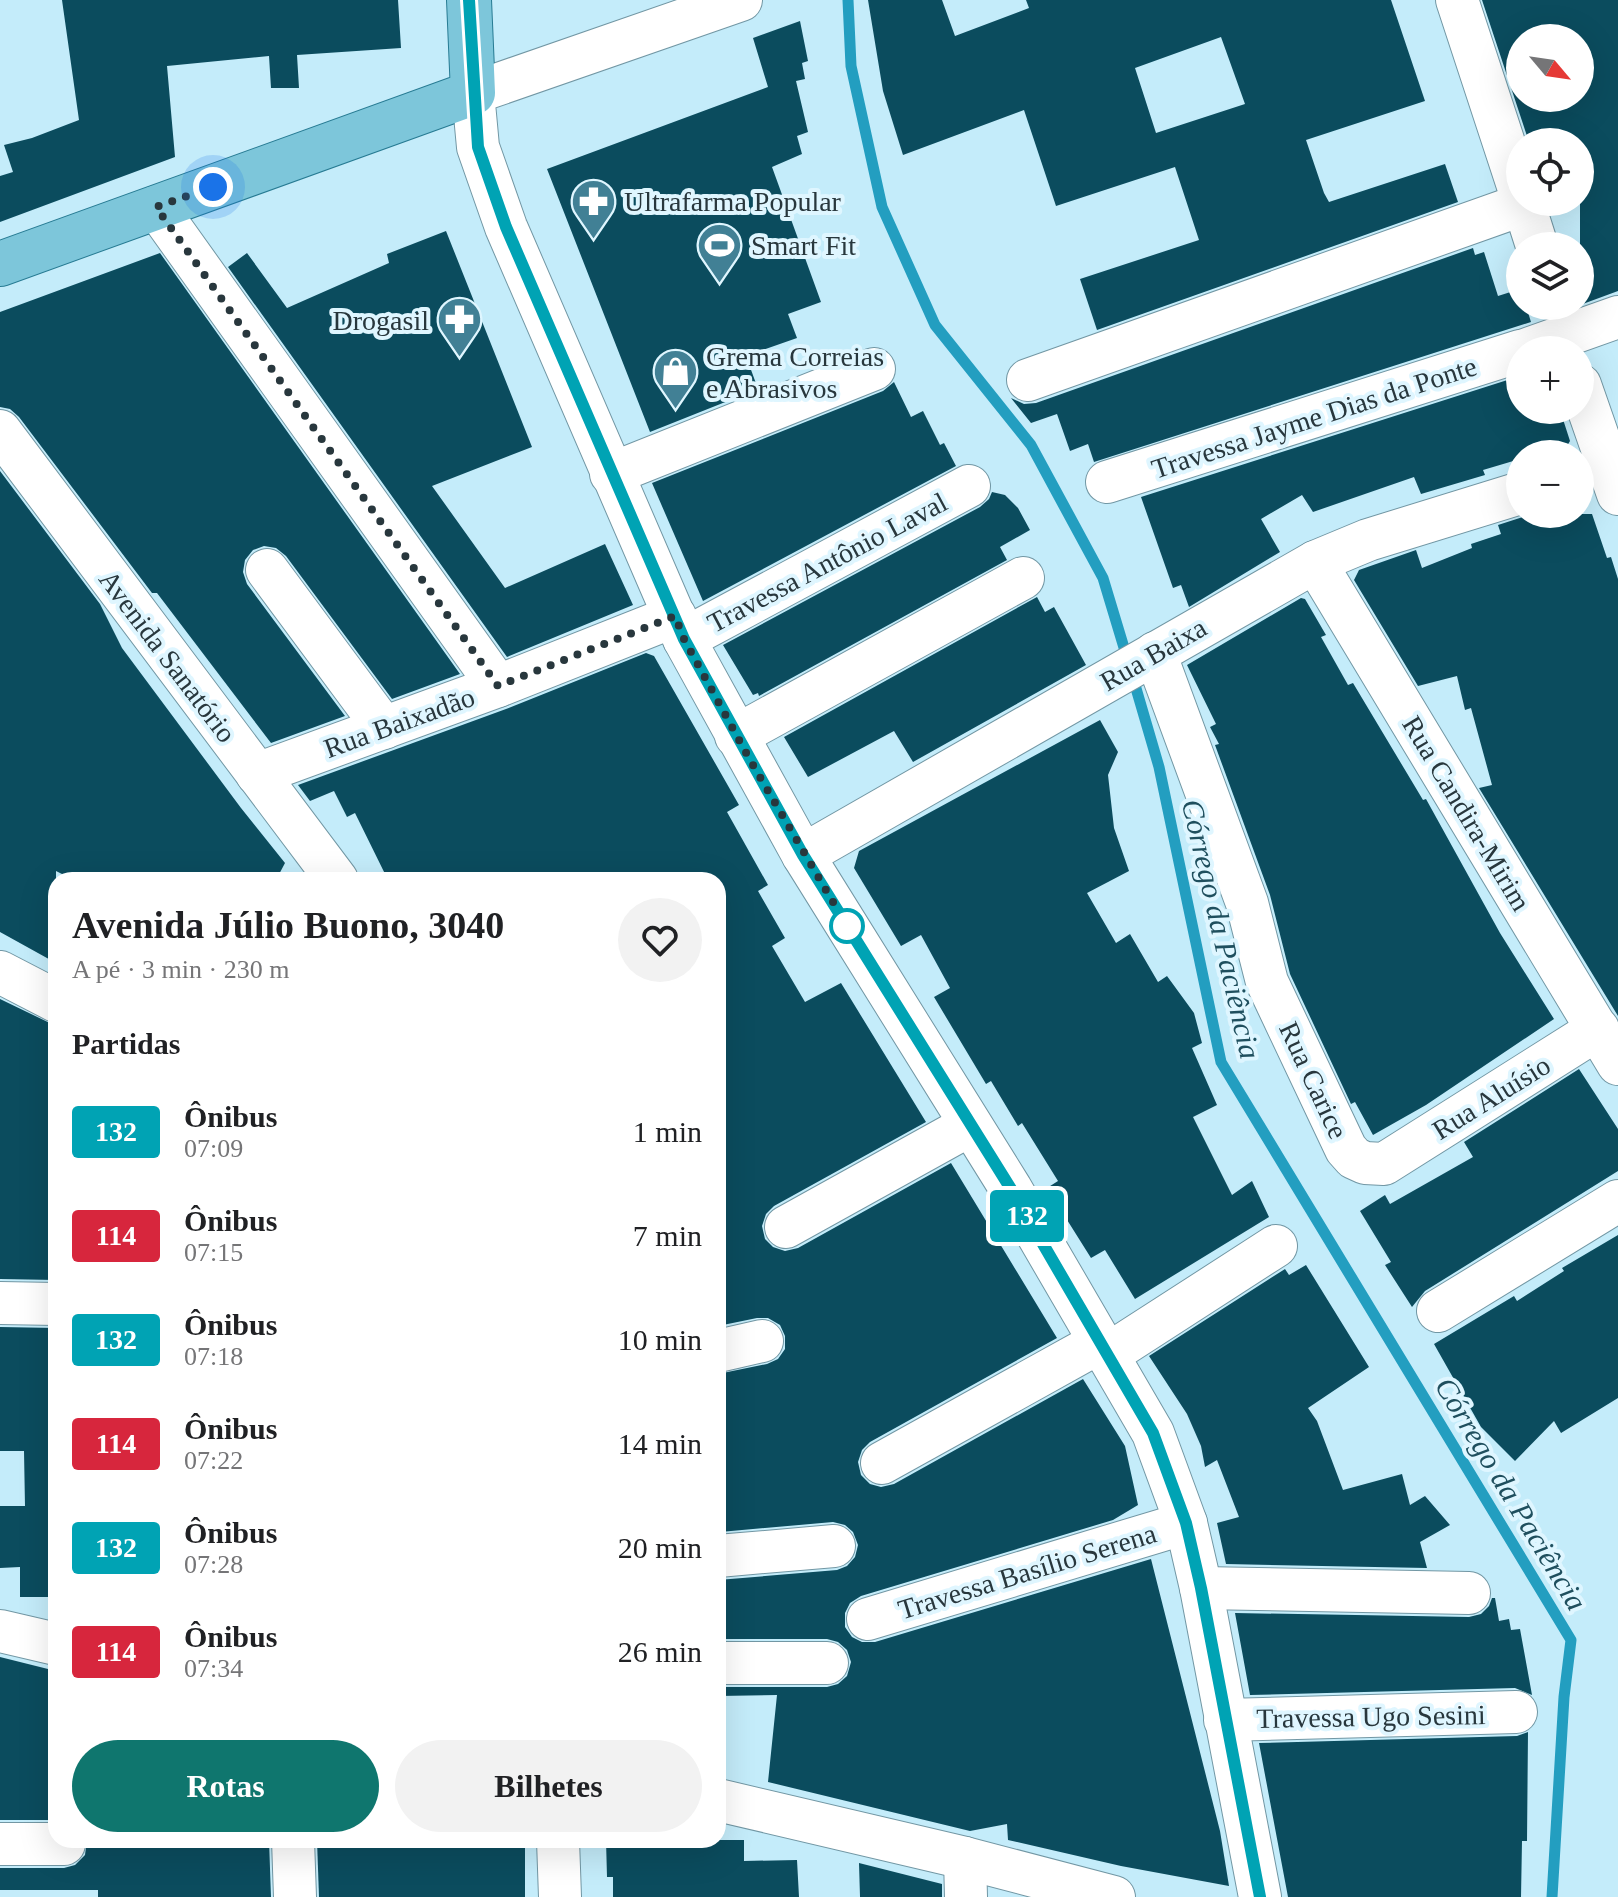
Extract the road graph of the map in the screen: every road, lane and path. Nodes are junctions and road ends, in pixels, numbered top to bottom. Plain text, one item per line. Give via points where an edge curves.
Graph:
1 (469, 0) edge
2 (741, 0) edge
3 (1457, 0) edge
4 (473, 93) junction
5 (1506, 148) edge
6 (1506, 205) edge
7 (156, 207) junction
8 (0, 264) edge
9 (1618, 317) edge
10 (1562, 331) edge
11 (1506, 356) edge
12 (874, 369) dead end
13 (1028, 380) dead end
14 (1589, 424) edge
15 (0, 431) edge
16 (611, 474) junction
17 (1602, 480) edge
18 (1107, 482) dead end
19 (969, 486) dead end
20 (1506, 497) edge
21 (1315, 562) junction
22 (267, 570) dead end
23 (1023, 578) dead end
24 (679, 627) junction
25 (1154, 654) junction
26 (498, 686) junction
27 (384, 728) junction
28 (736, 736) junction
29 (257, 774) junction
30 (803, 855) junction
31 (331, 872) edge
32 (0, 972) edge
33 (48, 997) edge
34 (1608, 1047) edge
35 (970, 1125) junction
36 (1384, 1164) joint
37 (1618, 1201) edge
38 (786, 1227) dead end
39 (1276, 1246) dead end
40 (0, 1303) edge
41 (48, 1304) edge
42 (1438, 1311) dead end
43 (762, 1341) dead end
44 (726, 1349) edge
45 (1104, 1349) junction
46 (882, 1463) dead end
47 (1186, 1523) junction
48 (834, 1546) dead end
49 (726, 1555) edge
50 (1201, 1588) junction
51 (1469, 1593) dead end
52 (868, 1619) dead end
53 (0, 1631) edge
54 (48, 1642) edge
55 (726, 1663) edge
56 (827, 1663) dead end
57 (1516, 1712) dead end
58 (1225, 1720) junction
59 (726, 1803) edge
60 (0, 1844) edge
61 (48, 1844) edge
62 (293, 1848) edge
63 (558, 1848) edge
64 (965, 1878) edge
65 (295, 1897) edge
66 (560, 1897) edge
67 (1114, 1897) edge
68 (1260, 1897) edge

1 - 4 main road
2 - 4 street
3 - 5 street
4 - 7 main road
4 - 16 street via 478,147 506,227
6 - 13 street
7 - 8 main road
7 - 26 street
9 - 10 street, Travessa Jayme Dias da Ponte
11 - 18 street, Travessa Jayme Dias da Ponte
12 - 16 street
14 - 17 street
15 - 29 street, Avenida Sanatório
16 - 24 street
19 - 24 street, Travessa Antônio Laval
20 - 21 street, Rua Baixa
21 - 25 street, Rua Baixa
21 - 34 street, Rua Candira-Mirim
22 - 27 street
23 - 28 street
24 - 26 street, Rua Baixadão
24 - 28 street
25 - 30 street, Rua Baixa
25 - 36 street, Rua Carice via 1247,903 1267,982 1346,1149 1365,1163
26 - 27 street, Rua Baixadão
27 - 29 street, Rua Baixadão
28 - 30 street
29 - 31 street, Avenida Sanatório
30 - 35 street
32 - 33 street
34 - 36 street, Rua Aluísio
35 - 38 street
35 - 45 street
37 - 42 street
39 - 45 street
40 - 41 street
43 - 44 street
45 - 46 street
45 - 47 street via 1153,1433
47 - 50 street
47 - 52 street, Travessa Basílio Serena
48 - 49 street
50 - 51 street
50 - 58 street
53 - 54 street
55 - 56 street
57 - 58 street, Travessa Ugo Sesini
58 - 68 street
59 - 64 street
60 - 61 street
62 - 65 street
63 - 66 street
64 - 67 street

